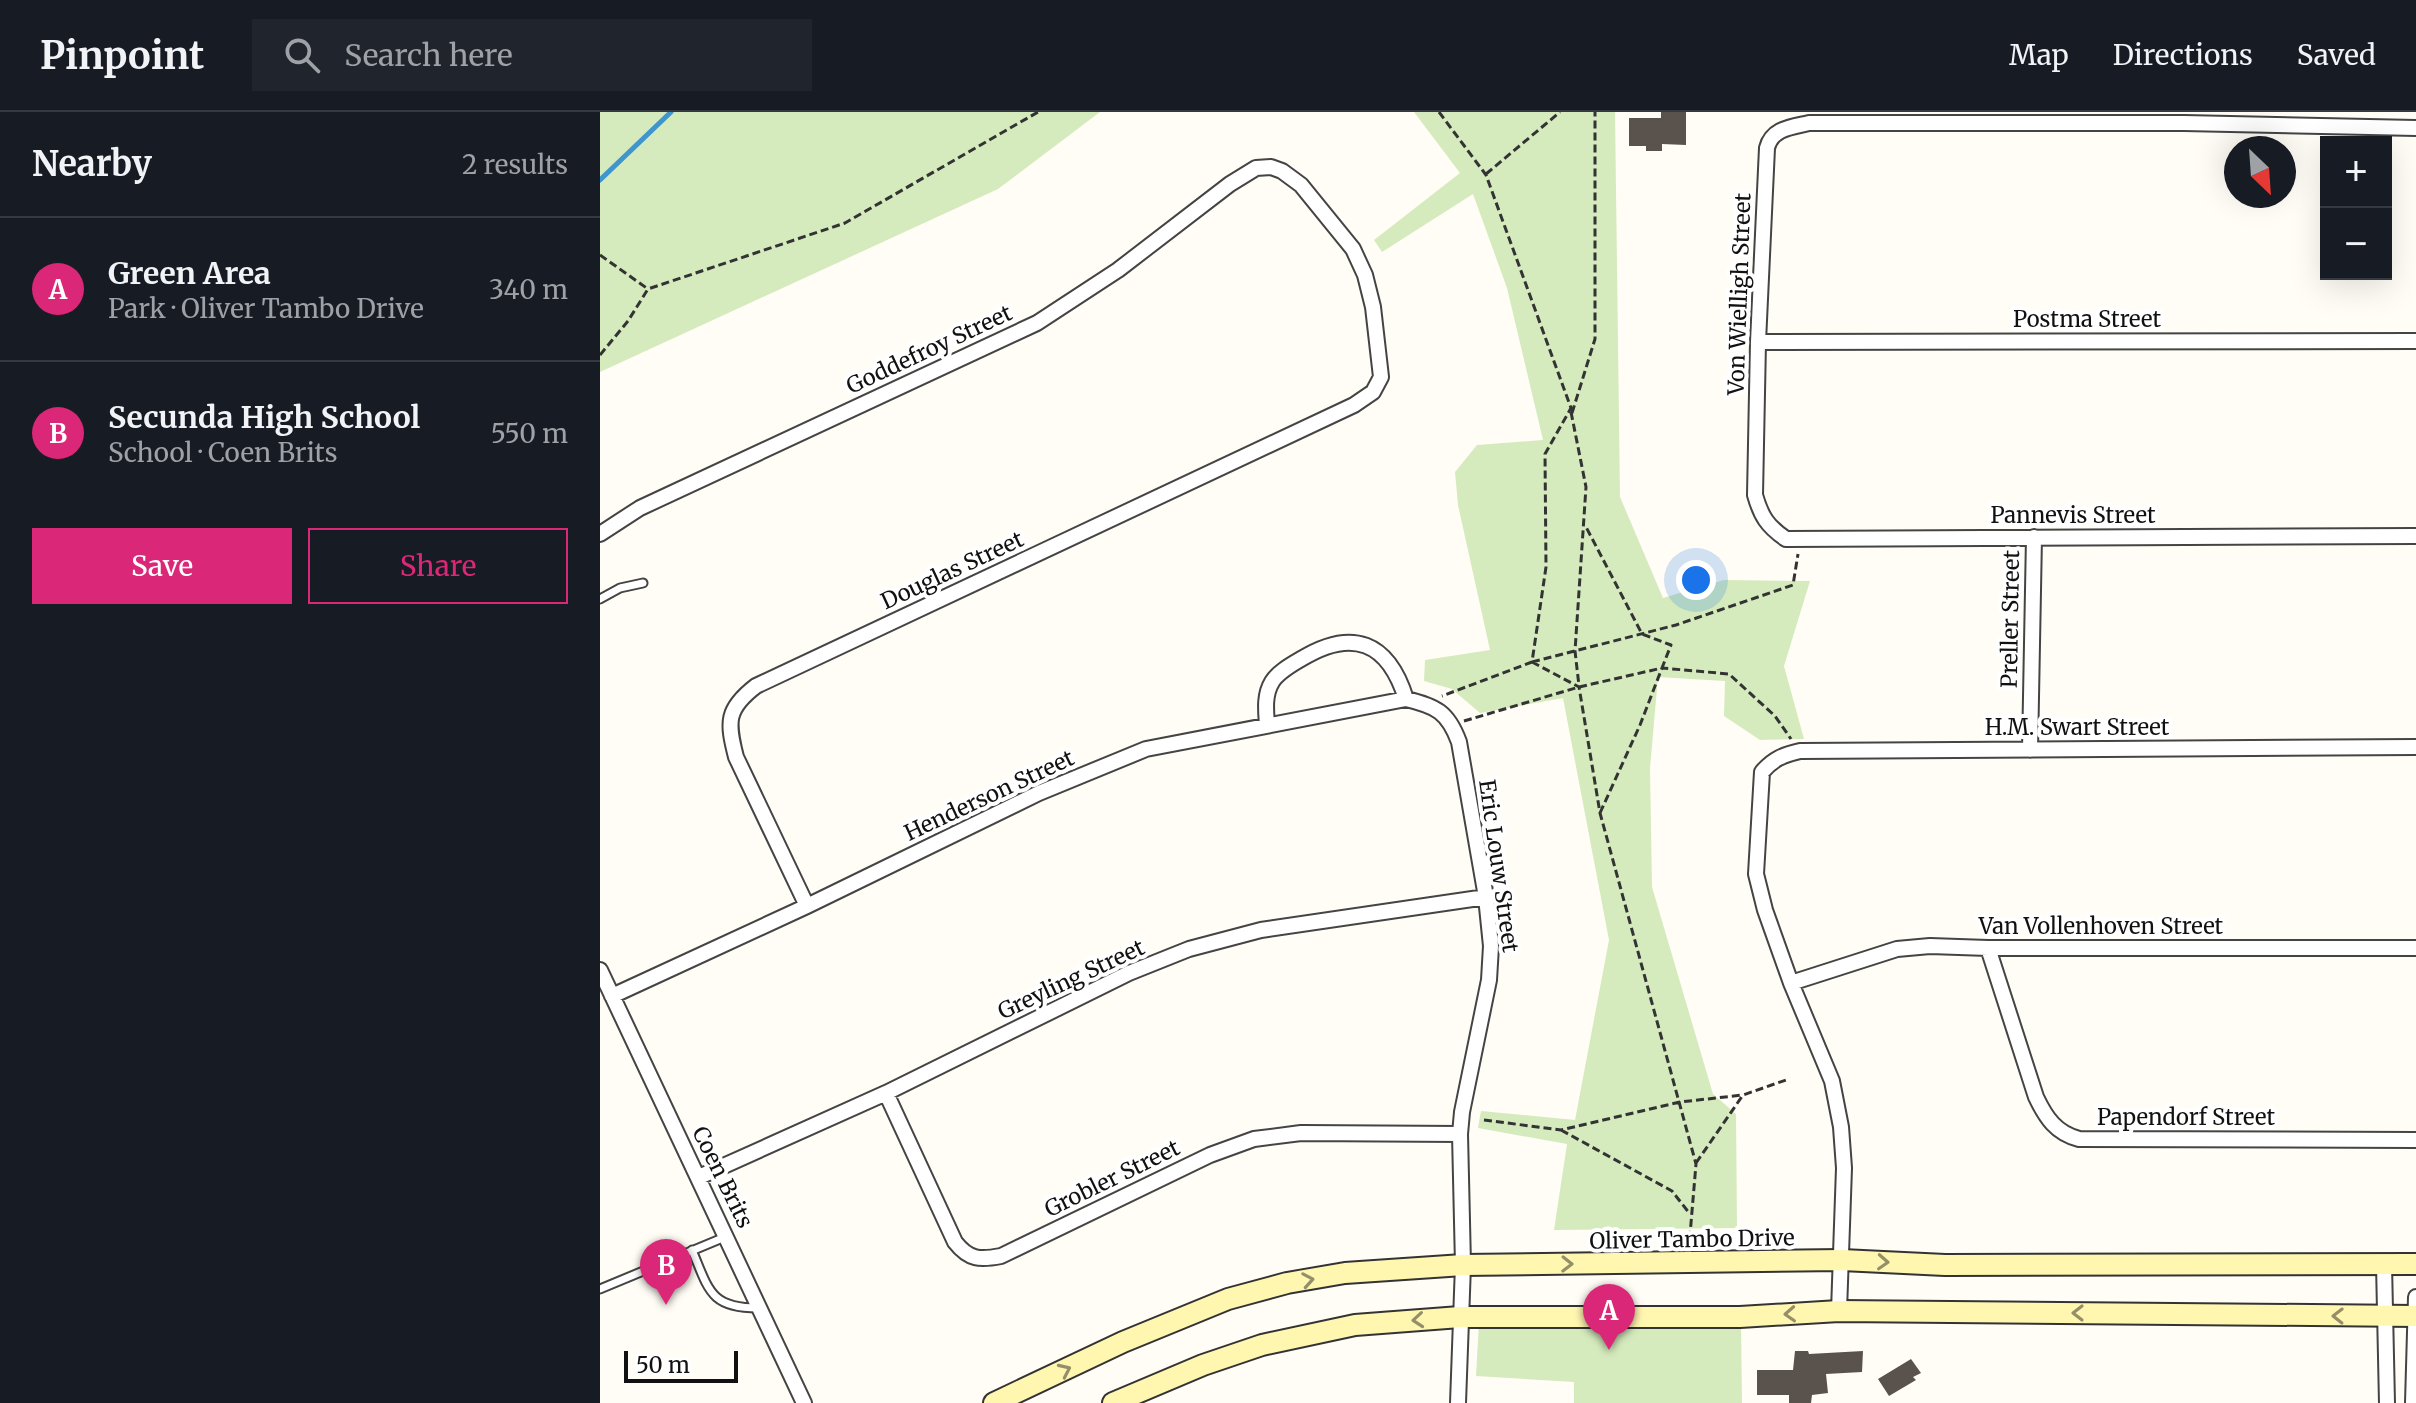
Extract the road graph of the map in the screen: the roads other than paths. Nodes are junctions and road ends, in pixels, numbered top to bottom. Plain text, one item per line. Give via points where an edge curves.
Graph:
1 (2390, 112) edge
2 (1850, 117) edge
3 (2185, 118) edge
4 (2390, 128) junction
5 (2416, 128) edge
6 (1256, 168) joint
7 (2416, 341) edge
8 (1758, 342) junction
9 (1755, 495) joint
10 (600, 534) edge
11 (2416, 536) edge
12 (2034, 537) junction
13 (643, 583) dead end
14 (600, 599) edge
15 (1406, 699) junction
16 (1267, 725) junction
17 (2416, 747) edge
18 (2030, 750) junction
19 (1486, 897) junction
20 (807, 906) junction
21 (1988, 948) junction
22 (2416, 948) edge
23 (600, 970) edge
24 (1791, 983) junction
25 (612, 996) junction
26 (886, 1093) junction
27 (1460, 1134) junction
28 (2416, 1140) edge
29 (699, 1177) junction
30 (728, 1237) junction
31 (692, 1250) junction
32 (1842, 1260) junction
33 (2384, 1264) junction
34 (2416, 1264) edge
35 (1463, 1265) junction
36 (600, 1289) edge
37 (2416, 1297) edge
38 (761, 1308) junction
39 (1839, 1311) junction
40 (2386, 1316) junction
41 (2416, 1316) edge
42 (1460, 1317) junction
43 (804, 1403) edge
44 (994, 1403) edge
45 (1113, 1403) edge
46 (1458, 1403) edge
47 (2387, 1403) edge
48 (2413, 1403) edge

1 - 4 street
2 - 3 street
2 - 8 street, Von Wielligh Street via 1809,123 1775,133 1769,140
3 - 4 street
4 - 5 street
6 - 10 street, Goddefroy Street via 1037,323 640,508
6 - 20 street, Douglas Street via 1282,171 1301,185 1353,249 1373,307 1381,377 1373,392 756,686 739,699 730,715 736,757
7 - 8 street, Postma Street
8 - 9 street, Von Wielligh Street
9 - 12 street, Pannevis Street via 1769,528 1786,539
11 - 12 street, Pannevis Street
12 - 18 street, Preller Street
13 - 14 lane
15 - 16 street, Henderson Street
15 - 16 street via 1400,681 1378,652 1365,643 1338,643 1309,654 1272,682
15 - 19 street, Eric Louw Street via 1439,709 1453,724
16 - 20 street, Henderson Street via 1146,749 1039,793
17 - 18 street, H.M. Swart Street
18 - 24 street, H.M. Swart Street via 1800,751 1771,761 1762,772 1756,874
19 - 26 street, Greyling Street via 1261,930 1189,949 1129,973
19 - 27 street, Eric Louw Street via 1489,980
20 - 25 street, Henderson Street
21 - 22 street, Van Vollenhoven Street
21 - 24 street, Van Vollenhoven Street via 1897,949
21 - 28 street, Papendorf Street via 2036,1097 2045,1117 2069,1137
23 - 25 street, Coen Brits
24 - 32 street via 1832,1081 1841,1127
25 - 29 street, Coen Brits
26 - 27 street, Grobler Street via 955,1242 975,1259 1001,1256 1254,1139 1301,1133
26 - 29 street, Greyling Street
27 - 35 street, Eric Louw Street
29 - 30 street, Coen Brits
30 - 31 lane
30 - 38 street, Coen Brits
31 - 36 lane
31 - 38 lane via 715,1297 738,1308
32 -> 33 street, Oliver Tambo Drive via 1945,1265
35 -> 32 street, Oliver Tambo Drive
32 - 39 street
33 - 34 street, Oliver Tambo Drive
33 - 40 street
35 - 42 street, Eric Louw Street
44 -> 35 street, Oliver Tambo Drive via 1228,1299 1345,1273
37 - 41 street
38 - 43 street, Coen Brits
40 -> 39 street
39 -> 42 street via 1740,1317
40 - 41 street
40 - 47 street
41 - 48 street
42 -> 45 street via 1355,1325 1262,1345
42 - 46 street, Eric Louw Street

